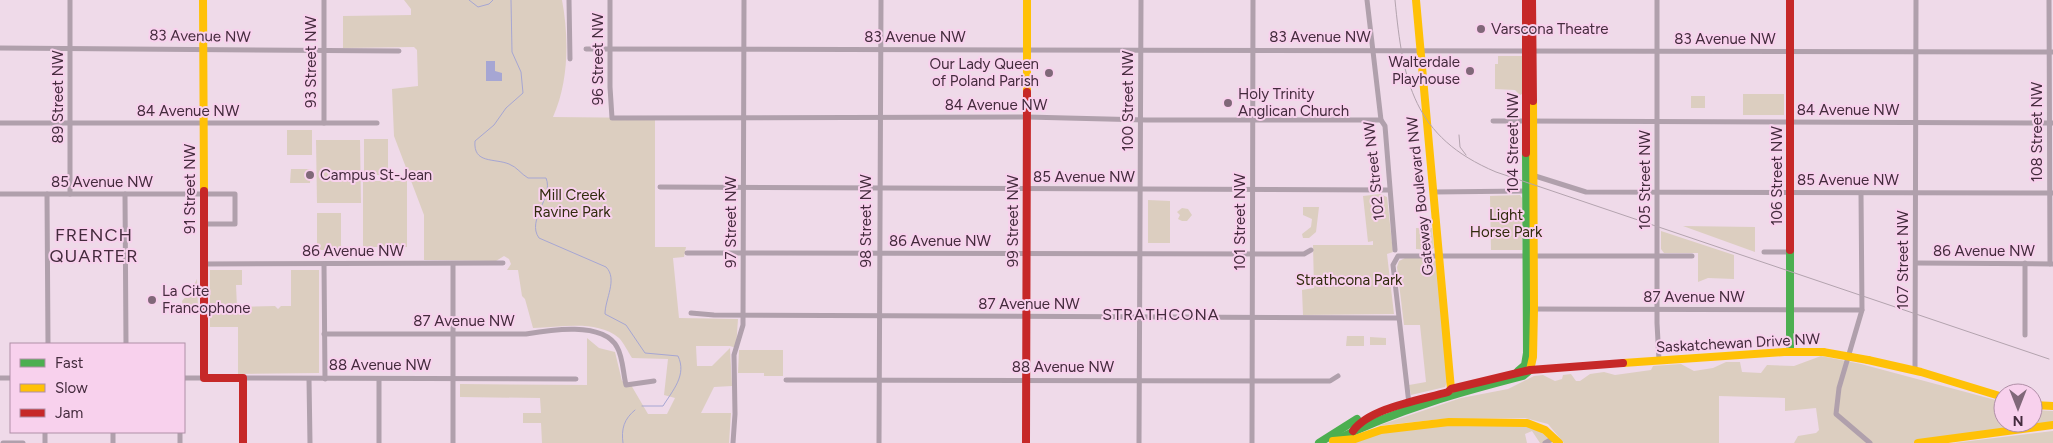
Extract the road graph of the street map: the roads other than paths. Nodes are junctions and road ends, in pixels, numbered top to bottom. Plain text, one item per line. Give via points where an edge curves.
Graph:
1 (70, 0) edge
2 (204, 0) edge
3 (324, 0) edge
4 (569, 0) edge
5 (610, 0) edge
6 (744, 0) edge
7 (880, 0) edge
8 (1027, 0) edge
9 (1141, 0) edge
10 (1253, 0) edge
11 (1368, 0) edge
12 (1416, 0) edge
13 (1526, 0) edge
14 (1532, 0) edge
15 (1657, 0) edge
16 (1790, 0) edge
17 (1916, 0) edge
18 (2049, 0) edge
19 (0, 48) edge
20 (70, 48) junction
21 (610, 48) junction
22 (204, 49) junction
23 (586, 49) dead end
24 (744, 49) junction
25 (880, 49) junction
26 (1027, 49) junction
27 (1141, 49) junction
28 (324, 50) junction
29 (399, 50) dead end
30 (1253, 50) junction
31 (1372, 50) junction
32 (1421, 50) junction
33 (1530, 51) junction
34 (1657, 52) junction
35 (1791, 52) junction
36 (1916, 52) junction
37 (2051, 52) edge
38 (570, 59) dead end
39 (879, 117) junction
40 (1027, 117) junction
41 (611, 118) joint
42 (745, 119) junction
43 (1140, 120) junction
44 (1252, 120) junction
45 (1381, 120) junction
46 (1493, 121) dead end
47 (1530, 122) junction
48 (1657, 122) junction
49 (1791, 122) junction
50 (71, 123) junction
51 (204, 123) junction
52 (324, 123) junction
53 (377, 123) dead end
54 (1916, 123) junction
55 (2051, 123) edge
56 (0, 124) edge
57 (1530, 175) junction
58 (660, 187) dead end
59 (879, 188) junction
60 (744, 189) junction
61 (1252, 189) junction
62 (1027, 190) junction
63 (1140, 190) junction
64 (1389, 190) junction
65 (1531, 191) junction
66 (1434, 192) junction
67 (1657, 192) junction
68 (1791, 192) junction
69 (1861, 193) junction
70 (1916, 193) junction
71 (2051, 193) edge
72 (0, 194) edge
73 (48, 194) junction
74 (70, 194) junction
75 (125, 194) junction
76 (204, 194) junction
77 (204, 224) junction
78 (1311, 250) dead end
79 (1396, 250) dead end
80 (744, 252) junction
81 (1764, 252) dead end
82 (1791, 252) junction
83 (687, 253) dead end
84 (879, 253) junction
85 (1026, 254) junction
86 (1140, 254) junction
87 (1253, 254) junction
88 (1658, 255) junction
89 (1440, 256) junction
90 (1531, 256) junction
91 (1692, 256) dead end
92 (503, 263) dead end
93 (1916, 263) junction
94 (204, 264) junction
95 (324, 264) junction
96 (452, 264) junction
97 (2025, 264) junction
98 (2051, 264) edge
99 (1531, 309) junction
100 (1657, 309) junction
101 (1791, 310) junction
102 (1862, 310) junction
103 (690, 312) dead end
104 (743, 315) junction
105 (879, 316) junction
106 (1026, 317) junction
107 (1140, 317) junction
108 (1253, 318) junction
109 (1398, 318) junction
110 (453, 333) junction
111 (324, 334) junction
112 (2025, 335) dead end
113 (48, 343) edge
114 (126, 343) edge
115 (1790, 352) junction
116 (1533, 357) junction
117 (1659, 360) junction
118 (1530, 370) junction
119 (1545, 370) junction
120 (1915, 370) junction
121 (1518, 371) junction
122 (1338, 376) dead end
123 (185, 378) edge
124 (204, 378) junction
125 (243, 378) junction
126 (309, 378) junction
127 (325, 378) junction
128 (379, 379) junction
129 (453, 379) junction
130 (576, 379) dead end
131 (786, 380) dead end
132 (879, 380) junction
133 (1026, 380) junction
134 (654, 381) dead end
135 (1139, 381) junction
136 (1253, 381) junction
137 (1452, 389) junction
138 (1474, 389) junction
139 (1993, 394) edge
140 (1409, 404) junction
141 (1376, 414) junction
142 (2053, 425) edge
143 (1353, 431) junction
144 (1359, 437) junction
145 (1556, 441) edge
146 (1331, 442) edge
147 (3, 443) edge
148 (22, 443) edge
149 (243, 443) edge
150 (310, 443) edge
151 (380, 443) edge
152 (453, 443) edge
153 (733, 443) edge
154 (879, 443) edge
155 (1026, 443) edge
156 (1139, 443) edge
157 (1252, 443) edge
158 (1319, 443) edge
159 (1544, 443) edge
160 (1870, 443) edge
161 (1918, 443) edge

1 - 20 street, 89 Street NW
2 - 22 main road, 91 Street NW
3 - 28 street, 93 Street NW
4 - 38 street
5 - 21 street, 96 Street NW
6 - 24 street, 97 Street NW
7 - 25 street, 98 Street NW
8 - 26 main road, 99 Street NW
9 - 27 street, 100 Street NW
10 - 30 street, 101 Street NW
11 - 31 street, 102 Street NW
12 - 32 main road, Gateway Boulevard NW
13 - 33 main road, 104 Street NW
14 - 33 main road, 104 Street NW
15 - 34 street, 105 Street NW
16 - 35 main road, 106 Street NW
17 - 36 street, 107 Street NW
18 - 37 street, 108 Street NW
19 - 20 street, 83 Avenue NW
20 - 22 street, 83 Avenue NW
20 - 50 street, 89 Street NW
21 - 23 street, 83 Avenue NW
21 - 24 street, 83 Avenue NW
21 - 41 street, 96 Street NW
22 - 28 street, 83 Avenue NW
22 - 51 main road, 91 Street NW
24 - 25 street, 83 Avenue NW
24 - 42 street, 97 Street NW
25 - 26 street, 83 Avenue NW
25 - 39 street, 98 Street NW
26 - 27 street, 83 Avenue NW
26 - 40 main road, 99 Street NW
27 - 30 street, 83 Avenue NW
27 - 43 street, 100 Street NW
28 - 29 street, 83 Avenue NW
28 - 52 street, 93 Street NW
30 - 31 street, 83 Avenue NW
30 - 44 street, 101 Street NW
31 - 32 street, 83 Avenue NW
31 - 45 street, 102 Street NW
32 - 33 street, 83 Avenue NW
32 - 66 main road, Gateway Boulevard NW
33 - 34 street, 83 Avenue NW
33 - 47 main road, 104 Street NW
34 - 35 street, 83 Avenue NW
34 - 48 street, 105 Street NW
35 - 36 street, 83 Avenue NW
35 - 49 main road, 106 Street NW
36 - 37 street, 83 Avenue NW
36 - 54 street, 107 Street NW
37 - 55 street, 108 Street NW
39 - 40 street, 84 Avenue NW
39 - 42 street, 84 Avenue NW
39 - 59 street, 98 Street NW
40 - 43 street, 84 Avenue NW
40 - 62 main road, 99 Street NW
41 - 42 street, 84 Avenue NW
42 - 60 street, 97 Street NW
43 - 44 street, 84 Avenue NW
43 - 63 street, 100 Street NW
44 - 45 street, 84 Avenue NW
44 - 61 street, 101 Street NW
45 - 64 street, 102 Street NW via 1385,125
46 - 47 street, 84 Avenue NW
47 - 48 street, 84 Avenue NW
47 - 57 main road, 104 Street NW
48 - 49 street, 84 Avenue NW
48 - 67 street, 105 Street NW
49 - 54 street, 84 Avenue NW
49 - 68 main road, 106 Street NW
50 - 51 street, 84 Avenue NW
50 - 56 street, 84 Avenue NW
50 - 74 street, 89 Street NW
51 - 52 street, 84 Avenue NW
51 - 76 main road, 91 Street NW
52 - 53 street, 84 Avenue NW
54 - 55 street, 84 Avenue NW
54 - 70 street, 107 Street NW
55 - 71 street, 108 Street NW
57 - 65 main road, 104 Street NW
57 - 67 street, 85 Avenue NW via 1586,192
58 - 60 street, 85 Avenue NW
59 - 60 street, 85 Avenue NW
59 - 62 street, 85 Avenue NW
59 - 84 street, 98 Street NW
60 - 80 street, 97 Street NW
61 - 63 street, 85 Avenue NW
61 - 64 street, 85 Avenue NW
61 - 87 street, 101 Street NW
62 - 63 street, 85 Avenue NW
62 - 85 main road, 99 Street NW
63 - 86 street, 100 Street NW
64 - 79 street, 102 Street NW
65 - 66 street
65 - 90 main road, 104 Street NW
66 - 89 main road, Gateway Boulevard NW
67 - 68 street, 85 Avenue NW
67 - 88 street, 105 Street NW
68 - 69 street, 85 Avenue NW
68 - 82 main road, 106 Street NW
69 - 70 street, 85 Avenue NW
69 - 102 street
70 - 71 street, 85 Avenue NW
70 - 93 street, 107 Street NW
71 - 98 street, 108 Street NW
72 - 73 street, 85 Avenue NW
73 - 74 street, 85 Avenue NW
73 - 113 street
74 - 75 street, 85 Avenue NW
75 - 76 street, 85 Avenue NW
75 - 114 street
76 - 77 main road, 91 Street NW
76 - 77 street, 85 Avenue NW via 235,194 235,224
77 - 94 main road, 91 Street NW
78 - 87 street, 86 Avenue NW via 1304,254
80 - 83 street, 86 Avenue NW
80 - 84 street, 86 Avenue NW
80 - 104 street, 97 Street NW
81 - 82 street
82 - 101 main road, 106 Street NW
84 - 85 street, 86 Avenue NW
84 - 105 street, 98 Street NW
85 - 86 street, 86 Avenue NW
85 - 106 main road, 99 Street NW
86 - 87 street, 86 Avenue NW
86 - 107 street, 100 Street NW
87 - 108 street, 101 Street NW
88 - 90 street
88 - 91 street
88 - 100 street, 105 Street NW
89 - 90 street
89 - 109 street via 1403,255 1396,258 1393,265
89 - 137 main road, Gateway Boulevard NW
90 - 99 main road, 104 Street NW
92 - 96 street, 86 Avenue NW
93 - 97 street, 86 Avenue NW
93 - 120 street, 107 Street NW
94 - 95 street, 86 Avenue NW
94 - 124 main road, 91 Street NW
95 - 96 street, 86 Avenue NW
95 - 111 street
96 - 110 street
97 - 98 street, 86 Avenue NW
97 - 112 street
99 - 100 street, 87 Avenue NW
99 - 116 main road, 104 Street NW
99 - 121 main road, 104 Street NW via 1527,360
100 - 101 street, 87 Avenue NW
100 - 117 street, 105 Street NW
101 - 102 street, 87 Avenue NW
101 - 115 main road, 106 Street NW
102 - 160 street via 1839,388 1836,414
103 - 104 street, 87 Avenue NW
104 - 105 street, 87 Avenue NW
104 - 153 street, 97 Street NW via 734,357
105 - 106 street, 87 Avenue NW
105 - 132 street, 98 Street NW
106 - 107 street, 87 Avenue NW
106 - 133 main road, 99 Street NW
107 - 108 street, 87 Avenue NW
107 - 135 street, 100 Street NW
108 - 109 street, 87 Avenue NW
108 - 136 street, 101 Street NW
109 - 140 street
110 - 111 street, 87 Avenue NW
110 - 129 street
110 - 134 street, 87 Avenue NW via 589,331 611,340 618,348 626,384
111 - 127 street
115 - 117 main road, Saskatchewan Drive NW
115 - 120 main road, Saskatchewan Drive NW, bridge via 1823,352
116 - 118 main road, 104 Street NW
116 - 119 main road
117 - 119 main road, Saskatchewan Drive NW
118 - 119 main road, Saskatchewan Drive NW
118 - 121 main road, Saskatchewan Drive NW
118 - 138 main road, Saskatchewan Drive NW via 1523,376
120 - 139 main road, Saskatchewan Drive NW
121 - 137 main road, Saskatchewan Drive NW
122 - 136 street, 88 Avenue NW via 1330,381
123 - 124 street, 88 Avenue NW
124 - 125 main road, 88 Avenue NW
125 - 126 street, 88 Avenue NW
125 - 149 main road
126 - 127 street, 88 Avenue NW
126 - 150 street
127 - 128 street, 88 Avenue NW
128 - 129 street, 88 Avenue NW
128 - 151 street
129 - 130 street, 88 Avenue NW
129 - 152 street
131 - 132 street, 88 Avenue NW
132 - 133 street, 88 Avenue NW
132 - 154 street, 98 Street NW
133 - 135 street, 88 Avenue NW
133 - 155 main road, 99 Street NW
135 - 136 street, 88 Avenue NW
135 - 156 street, 100 Street NW
136 - 157 street, 101 Street NW
137 - 138 main road
137 - 140 main road, Saskatchewan Drive NW
138 - 143 main road, Saskatchewan Drive NW
140 - 141 main road, Saskatchewan Drive NW
141 - 143 main road, Saskatchewan Drive NW via 1356,425
141 - 158 main road, Saskatchewan Drive NW via 1362,417
142 - 161 main road
143 - 144 main road
143 - 146 main road, Saskatchewan Drive NW
144 - 145 main road via 1381,430 1448,422 1527,423 1545,430
144 - 146 main road
145 - 159 street
147 - 148 street

